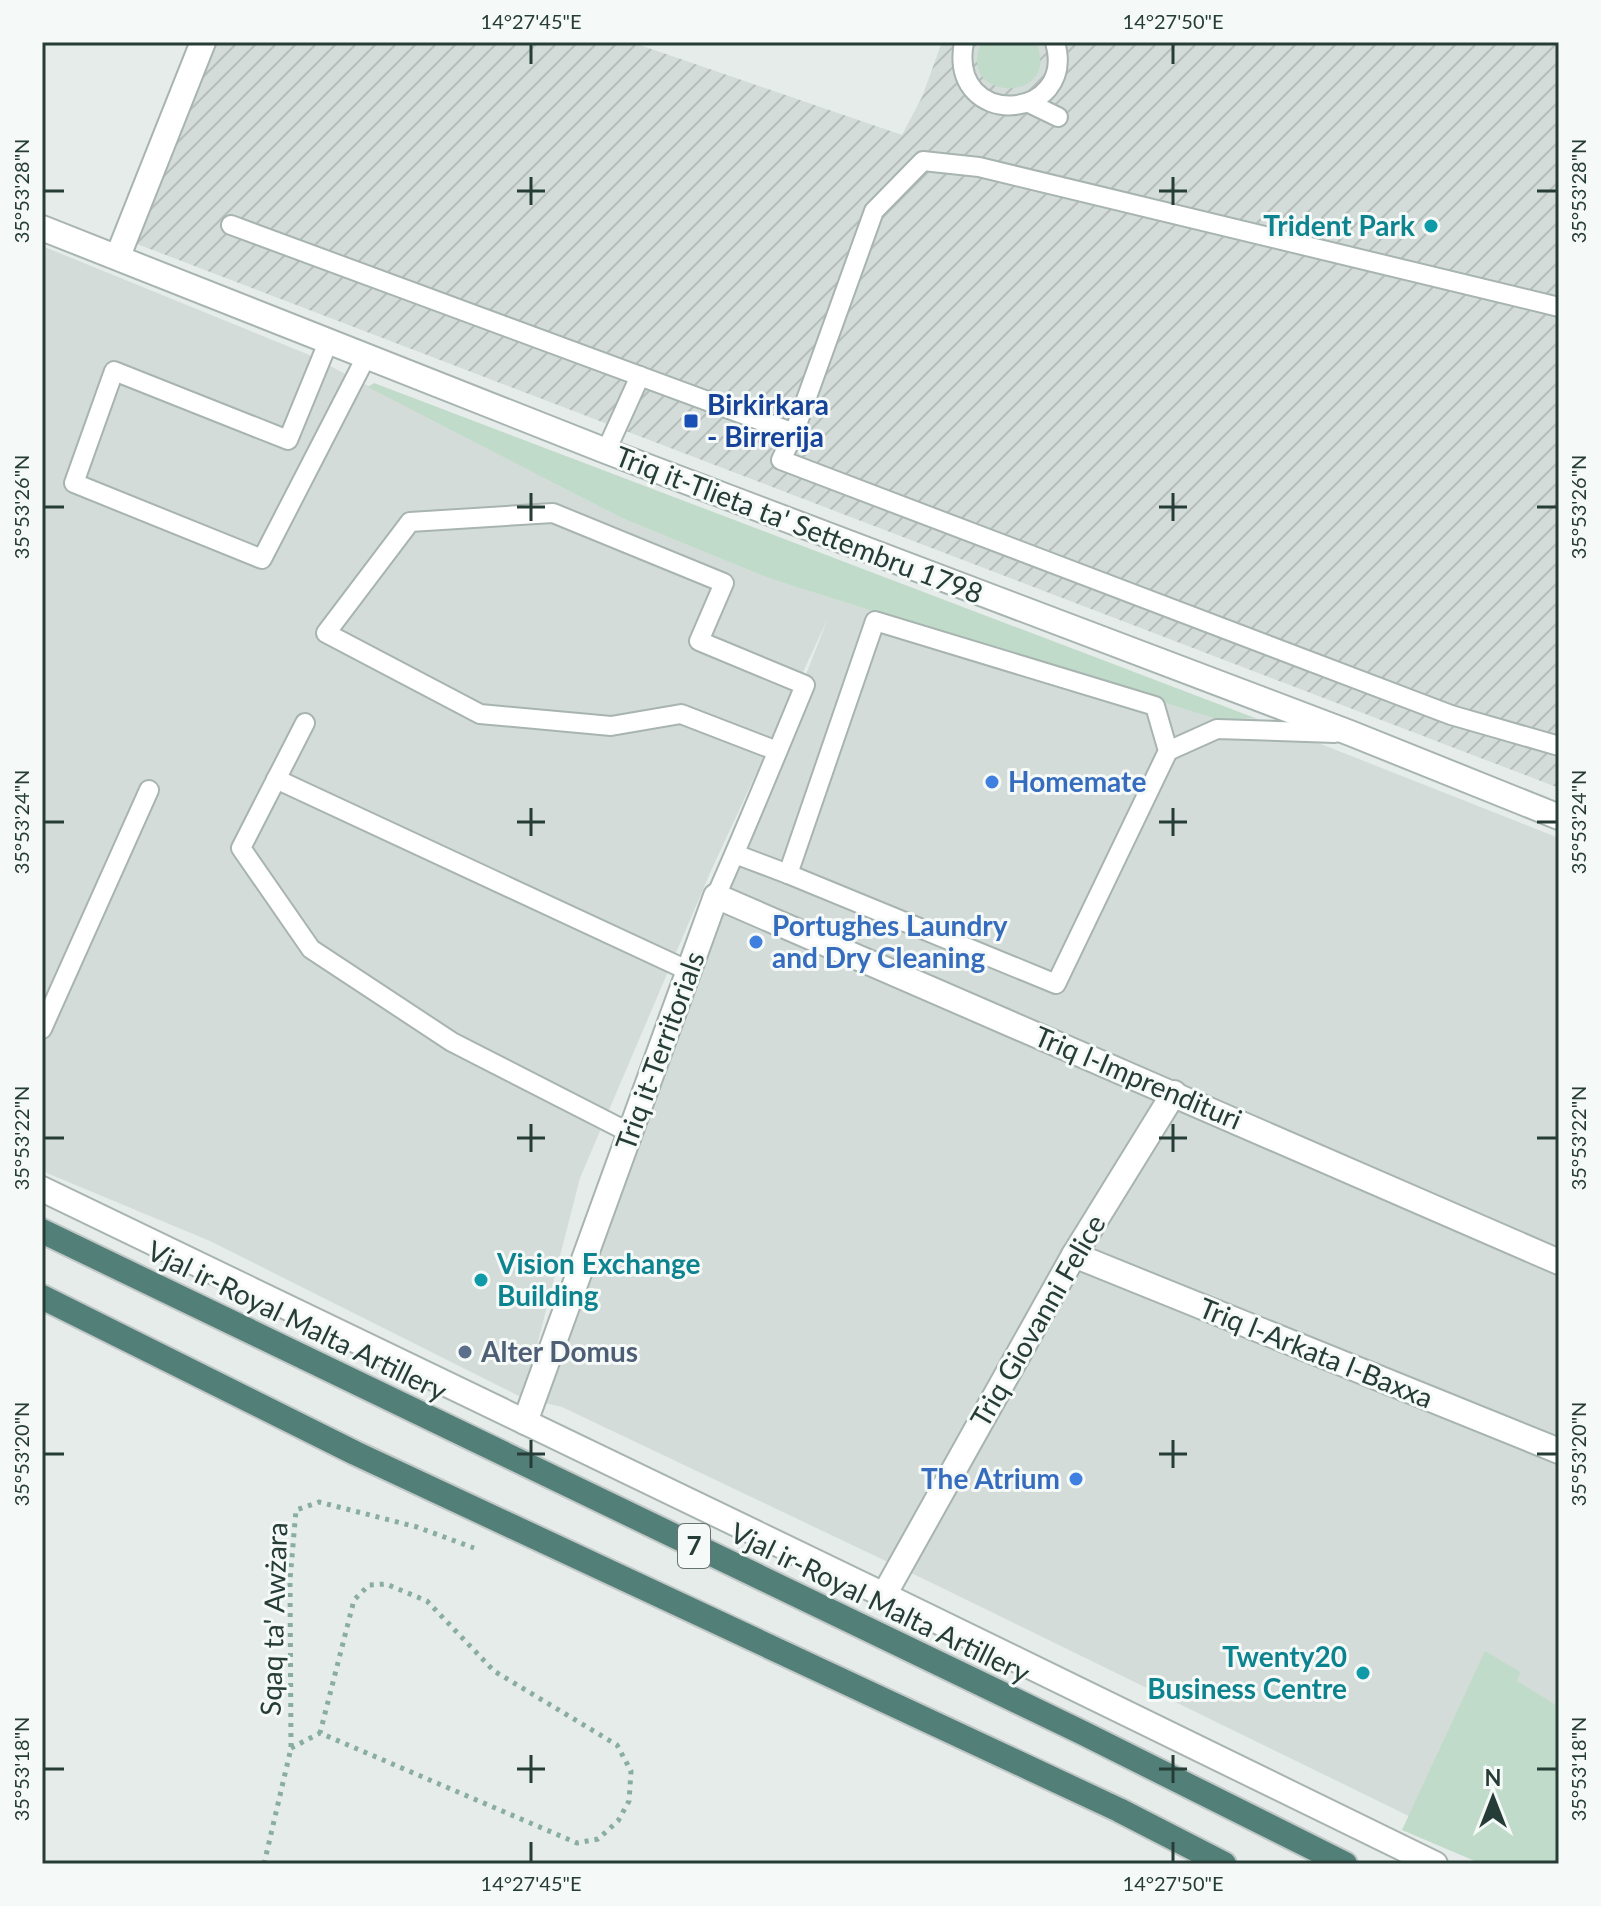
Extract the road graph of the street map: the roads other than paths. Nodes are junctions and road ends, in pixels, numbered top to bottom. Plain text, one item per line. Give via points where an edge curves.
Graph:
1 (203, 42) edge
2 (964, 42) edge
3 (1055, 42) edge
4 (1029, 103) junction
5 (1058, 117) dead end
6 (231, 225) dead end
7 (42, 228) edge
8 (118, 256) junction
9 (1559, 307) edge
10 (329, 340) junction
11 (366, 357) junction
12 (640, 376) junction
13 (794, 433) junction
14 (606, 451) junction
15 (305, 723) dead end
16 (1350, 733) junction
17 (1559, 746) edge
18 (777, 751) junction
19 (1168, 751) junction
20 (276, 779) junction
21 (149, 790) dead end
22 (1559, 817) edge
23 (735, 854) junction
24 (788, 874) junction
25 (716, 896) junction
26 (689, 971) junction
27 (42, 1029) edge
28 (1174, 1093) junction
29 (630, 1133) junction
30 (42, 1189) edge
31 (42, 1231) edge
32 (1074, 1255) junction
33 (1559, 1262) edge
34 (42, 1297) edge
35 (525, 1422) junction
36 (1559, 1451) edge
37 (884, 1595) junction
38 (1224, 1864) edge
39 (1345, 1864) edge
40 (1435, 1864) edge

1 - 8 street
2 - 4 lane via 961,56 971,88 999,105
3 - 4 lane via 1062,69
4 - 5 lane
6 - 12 lane
7 - 8 street, Triq it-Tlieta ta' Settembru 1798
8 - 10 street, Triq it-Tlieta ta' Settembru 1798
9 - 13 lane via 979,167 923,161 874,211
10 - 11 street, Triq it-Tlieta ta' Settembru 1798
10 - 11 lane via 288,440 114,371 74,483 262,559
11 - 14 street, Triq it-Tlieta ta' Settembru 1798
12 - 13 lane
12 - 14 lane
13 - 17 lane via 781,460 1451,715
14 - 16 street, Triq it-Tlieta ta' Settembru 1798
15 - 20 lane
16 - 19 lane via 1217,729
16 - 22 street, Triq it-Tlieta ta' Settembru 1798
18 - 18 lane, Triq it-Territorials via 805,685 699,641 724,583 553,513 410,522 326,633 480,714 611,726 681,714
18 - 23 lane, Triq it-Territorials
19 - 24 lane via 1056,984
19 - 24 lane via 1155,706 875,621
20 - 26 lane
20 - 29 lane via 241,848 311,949 452,1042
21 - 27 lane
23 - 24 lane
23 - 25 lane, Triq it-Territorials
25 - 26 street, Triq it-Territorials
25 - 28 street, Triq l-Imprendituri
26 - 29 street, Triq it-Territorials
28 - 32 street, Triq Giovanni Felice
28 - 33 street, Triq l-Imprendituri
29 - 35 street, Triq it-Territorials
30 - 35 street
31 - 39 highway, Vjal ir-Royal Malta Artillery / 7
32 - 36 street, Triq l-Arkata l-Baxxa
32 - 37 street, Triq Giovanni Felice
34 - 38 highway, 7 via 355,1453
35 - 37 street
37 - 40 street

